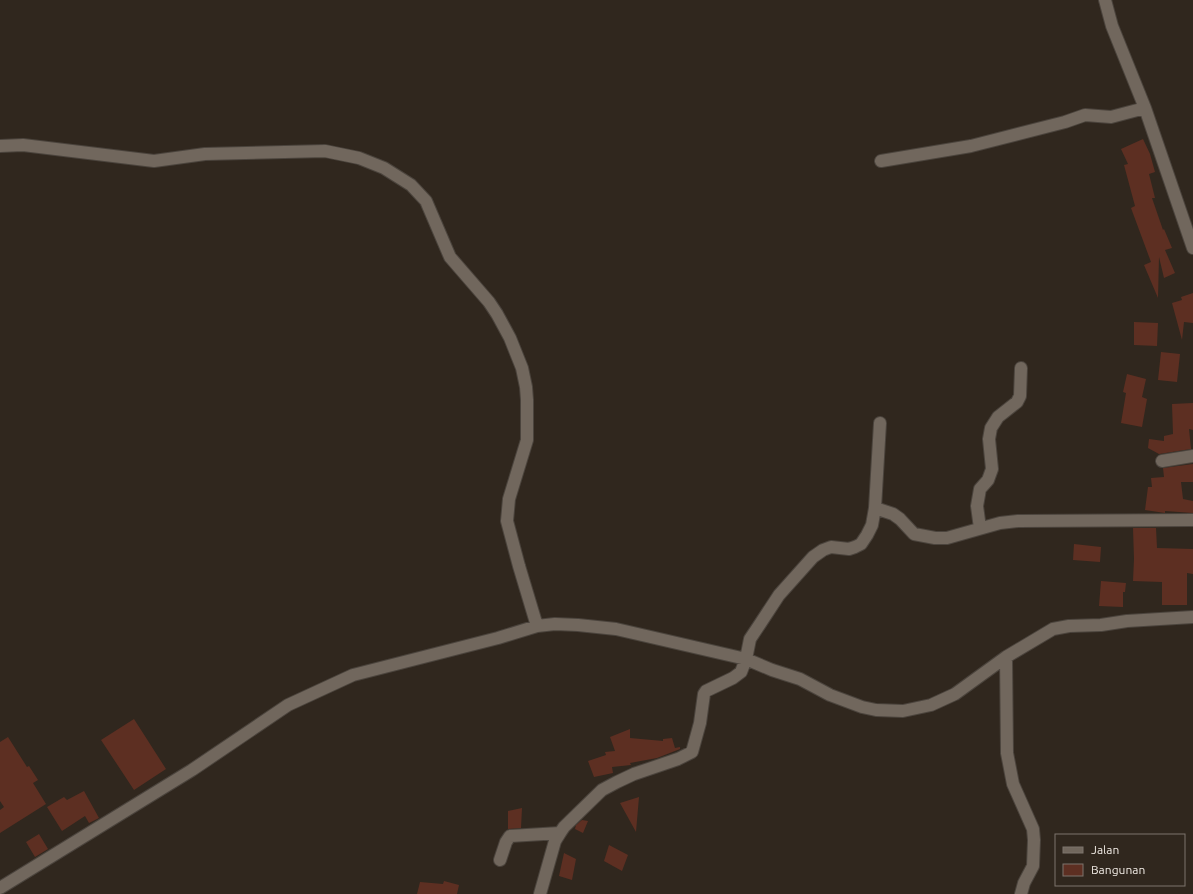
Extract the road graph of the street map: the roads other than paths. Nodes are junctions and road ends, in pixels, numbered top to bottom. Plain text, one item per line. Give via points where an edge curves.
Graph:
1 (1105, 0) edge
2 (1145, 108) junction
3 (0, 146) edge
4 (881, 161) dead end
5 (1193, 248) edge
6 (1021, 368) dead end
7 (880, 423) dead end
8 (1193, 456) edge
9 (1162, 461) dead end
10 (875, 508) junction
11 (1193, 520) edge
12 (980, 528) junction
13 (1193, 617) edge
14 (537, 626) junction
15 (1006, 657) junction
16 (746, 659) junction
17 (560, 832) junction
18 (500, 860) dead end
19 (0, 888) edge
20 (540, 894) edge
21 (1021, 894) edge

1 - 2 street via 1112,26
2 - 4 street via 1111,117 1085,115 971,146
2 - 5 street
3 - 14 street via 23,145 154,161 205,154 325,151 359,158 384,168 412,185 426,201 450,257 497,314 510,338 523,373 527,400 527,440 509,499 507,521
6 - 12 street via 1018,402 998,417 991,428 992,469 988,480 980,489 977,506
7 - 10 street
8 - 9 street
10 - 12 street via 900,518 914,534 947,538
10 - 16 street via 872,525 861,544 849,549 830,547 823,550 813,557 779,595 750,639
11 - 12 street via 1018,520
13 - 15 street via 1062,627 1045,633
14 - 16 street via 555,624 616,629
14 - 19 street via 354,675 288,705 192,770
15 - 16 street via 955,694 931,705 903,711 862,707 830,695 800,679
15 - 21 street via 1007,753 1013,784 1033,829 1034,840 1033,866
16 - 17 street via 740,672 733,678 704,694 692,752 634,774 602,790
17 - 18 street via 510,836
17 - 20 street

